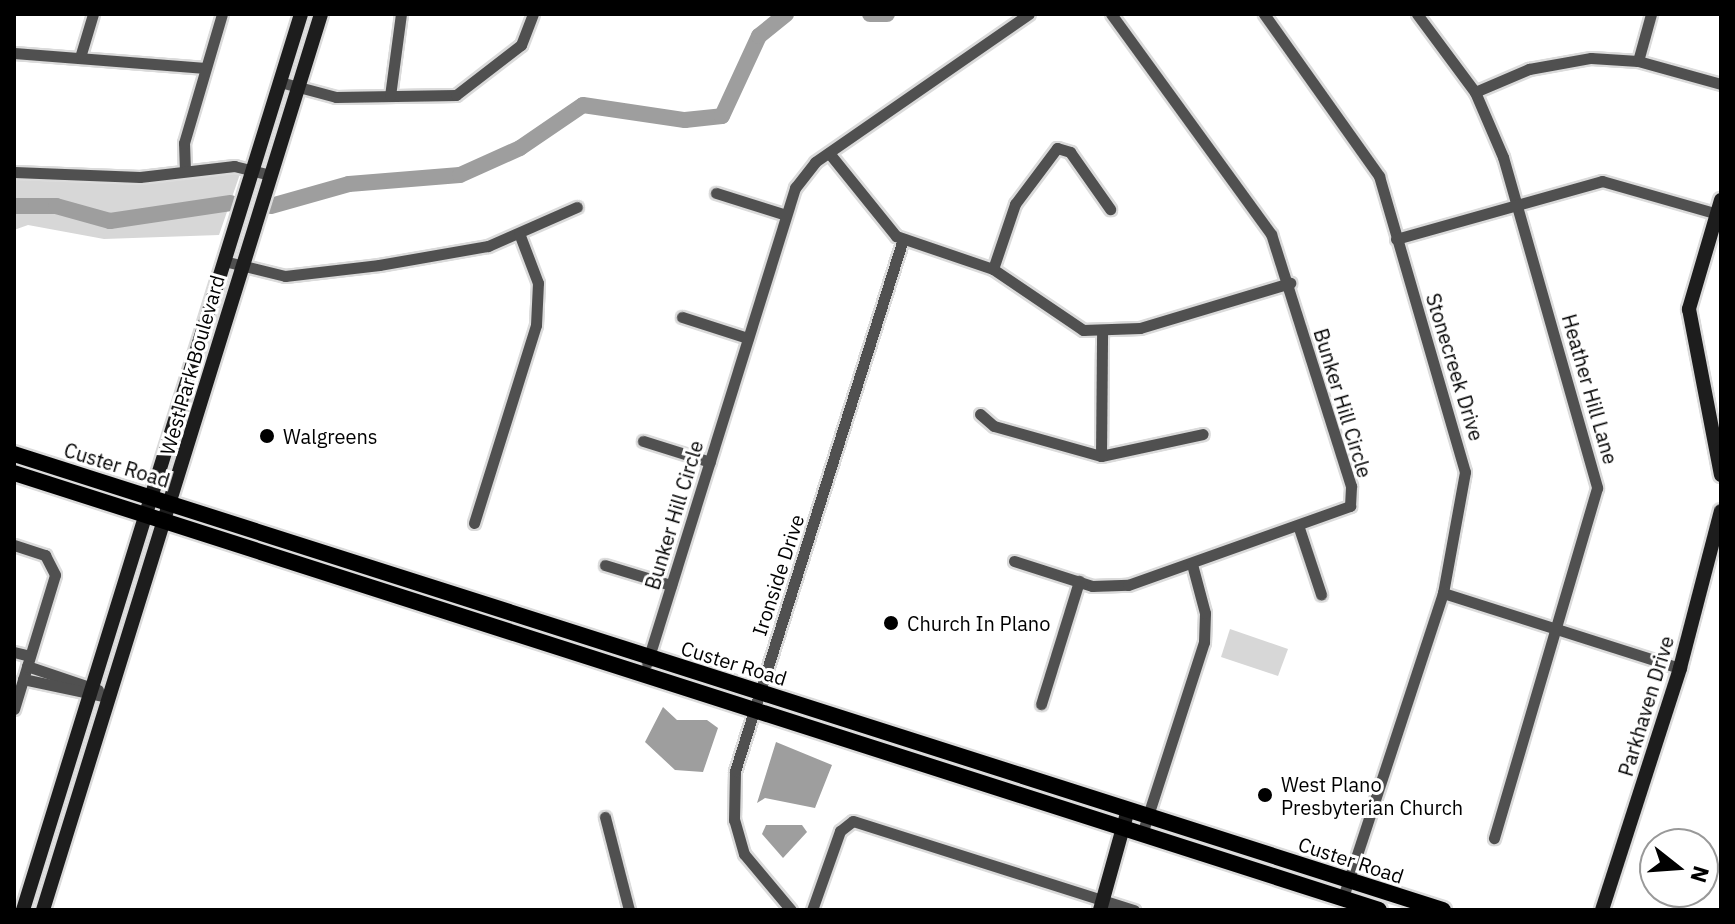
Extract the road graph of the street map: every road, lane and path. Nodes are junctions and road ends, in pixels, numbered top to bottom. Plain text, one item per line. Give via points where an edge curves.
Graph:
1 (93, 14) edge
2 (222, 14) edge
3 (301, 14) edge
4 (321, 14) edge
5 (401, 14) edge
6 (533, 14) edge
7 (1029, 14) edge
8 (1111, 14) edge
9 (1264, 14) edge
10 (1417, 14) edge
11 (1651, 14) edge
12 (14, 53) edge
13 (81, 54) junction
14 (1638, 61) junction
15 (205, 68) junction
16 (280, 82) junction
17 (1721, 84) edge
18 (298, 87) junction
19 (1475, 92) junction
20 (390, 96) junction
21 (829, 153) junction
22 (252, 170) junction
23 (185, 171) junction
24 (14, 172) edge
25 (270, 175) junction
26 (716, 193) dead end
27 (1517, 199) junction
28 (577, 207) dead end
29 (1110, 209) dead end
30 (1720, 209) edge
31 (786, 215) junction
32 (519, 233) junction
33 (903, 239) junction
34 (1396, 239) junction
35 (224, 261) junction
36 (242, 267) junction
37 (993, 269) junction
38 (1290, 283) junction
39 (682, 317) dead end
40 (1102, 333) junction
41 (748, 338) junction
42 (196, 351) junction
43 (215, 357) junction
44 (980, 414) dead end
45 (1203, 434) dead end
46 (643, 441) dead end
47 (14, 454) edge
48 (1101, 456) junction
49 (710, 462) junction
50 (14, 473) edge
51 (1721, 475) edge
52 (151, 496) junction
53 (172, 503) junction
54 (1721, 511) edge
55 (145, 514) junction
56 (167, 521) junction
57 (474, 523) dead end
58 (1299, 528) junction
59 (14, 545) edge
60 (1014, 561) dead end
61 (1192, 564) junction
62 (605, 565) dead end
63 (1079, 581) junction
64 (671, 585) junction
65 (1443, 593) junction
66 (1321, 594) dead end
67 (1558, 630) junction
68 (14, 652) edge
69 (649, 657) junction
70 (29, 661) junction
71 (1680, 668) junction
72 (643, 675) junction
73 (23, 679) junction
74 (90, 692) junction
75 (759, 692) junction
76 (108, 697) junction
77 (1041, 704) dead end
78 (14, 709) edge
79 (753, 711) junction
80 (1128, 810) junction
81 (1148, 816) junction
82 (605, 817) dead end
83 (1123, 828) junction
84 (1142, 834) junction
85 (1494, 838) dead end
86 (34, 874) junction
87 (52, 880) junction
88 (1349, 881) junction
89 (1343, 898) junction
90 (1101, 905) edge
91 (23, 910) edge
92 (43, 910) edge
93 (629, 910) edge
94 (791, 910) edge
95 (812, 910) edge
96 (1134, 910) edge
97 (1379, 910) edge
98 (1443, 910) edge
99 (1602, 910) edge

1 - 13 street
2 - 15 street
3 - 16 main road, West Park Boulevard
4 - 18 main road, West Park Boulevard
5 - 20 street
6 - 20 street via 521,45 467,91
7 - 21 street, Bunker Hill Circle
8 - 38 street, Bunker Hill Circle via 1261,217
9 - 34 street, Stonecreek Drive via 1360,142
10 - 19 street, Heather Hill Lane
11 - 14 street
12 - 13 street
13 - 15 street
14 - 17 street
14 - 19 street via 1563,61
15 - 23 street via 184,143
16 - 18 street
16 - 22 main road, West Park Boulevard
18 - 20 street via 336,97
18 - 25 main road, West Park Boulevard
19 - 27 street, Heather Hill Lane
21 - 31 street, Bunker Hill Circle via 804,174
21 - 33 street via 881,224
22 - 23 street
22 - 25 street
22 - 35 main road, West Park Boulevard
23 - 24 street via 140,177
25 - 36 main road, West Park Boulevard
26 - 31 street
27 - 30 street via 1602,181
27 - 34 street
27 - 67 street, Heather Hill Lane via 1597,488
28 - 32 street
29 - 37 street via 1070,152 1057,148 1015,204
30 - 51 main road via 1689,309
31 - 41 street, Bunker Hill Circle
32 - 36 street via 464,251 311,275
32 - 57 street via 538,283 536,325
33 - 37 street
33 - 75 street, Ironside Drive
34 - 65 street, Stonecreek Drive via 1463,455 1462,522
35 - 36 street
35 - 42 main road, West Park Boulevard
36 - 43 main road, West Park Boulevard
37 - 40 street via 1056,318
38 - 40 street
38 - 58 street, Bunker Hill Circle via 1351,486 1341,513
39 - 41 street
40 - 48 street
41 - 49 street, Bunker Hill Circle
42 - 43 main road
42 - 52 main road, West Park Boulevard
43 - 53 main road, West Park Boulevard
44 - 48 street via 994,426
45 - 48 street
46 - 49 street
47 - 52 main road, Custer Road
49 - 64 street, Bunker Hill Circle
50 - 55 main road, Custer Road
52 - 53 main road, Custer Road
52 - 55 main road, West Park Boulevard
53 - 56 main road, West Park Boulevard
53 - 69 main road, Custer Road
54 - 71 main road, Parkhaven Drive
55 - 56 main road, Custer Road
55 - 74 main road, West Park Boulevard
56 - 72 main road, Custer Road
56 - 76 main road, West Park Boulevard
58 - 61 street, Bunker Hill Circle
58 - 66 street
59 - 70 street via 53,565
60 - 63 street, Bunker Hill Circle
61 - 63 street, Bunker Hill Circle via 1128,585
61 - 81 street via 1204,602 1204,642
62 - 64 street
63 - 77 street
64 - 69 street, Bunker Hill Circle
65 - 67 street
65 - 88 street, Stonecreek Drive
67 - 71 street
67 - 85 street, Heather Hill Lane
68 - 70 street
69 - 72 street, Bunker Hill Circle
69 - 75 main road, Custer Road
70 - 73 street
70 - 74 street
71 - 99 main road, Parkhaven Drive
72 - 79 main road, Custer Road
73 - 74 street
73 - 78 street
74 - 76 street
74 - 86 main road, West Park Boulevard
75 - 79 street, Ironside Drive
75 - 80 main road, Custer Road
76 - 87 main road, West Park Boulevard
79 - 83 main road, Custer Road
79 - 94 street, Ironside Drive via 735,771 734,820 754,871
80 - 81 main road, Custer Road
80 - 83 main road
81 - 84 street
81 - 88 main road, Custer Road
82 - 93 street
83 - 84 main road, Custer Road
83 - 90 main road
84 - 89 main road, Custer Road
86 - 87 main road
86 - 91 main road, West Park Boulevard
87 - 92 main road, West Park Boulevard
88 - 89 street, Stonecreek Drive
88 - 98 main road, Custer Road
89 - 97 main road, Custer Road
90 - 95 street via 845,823
90 - 96 street

